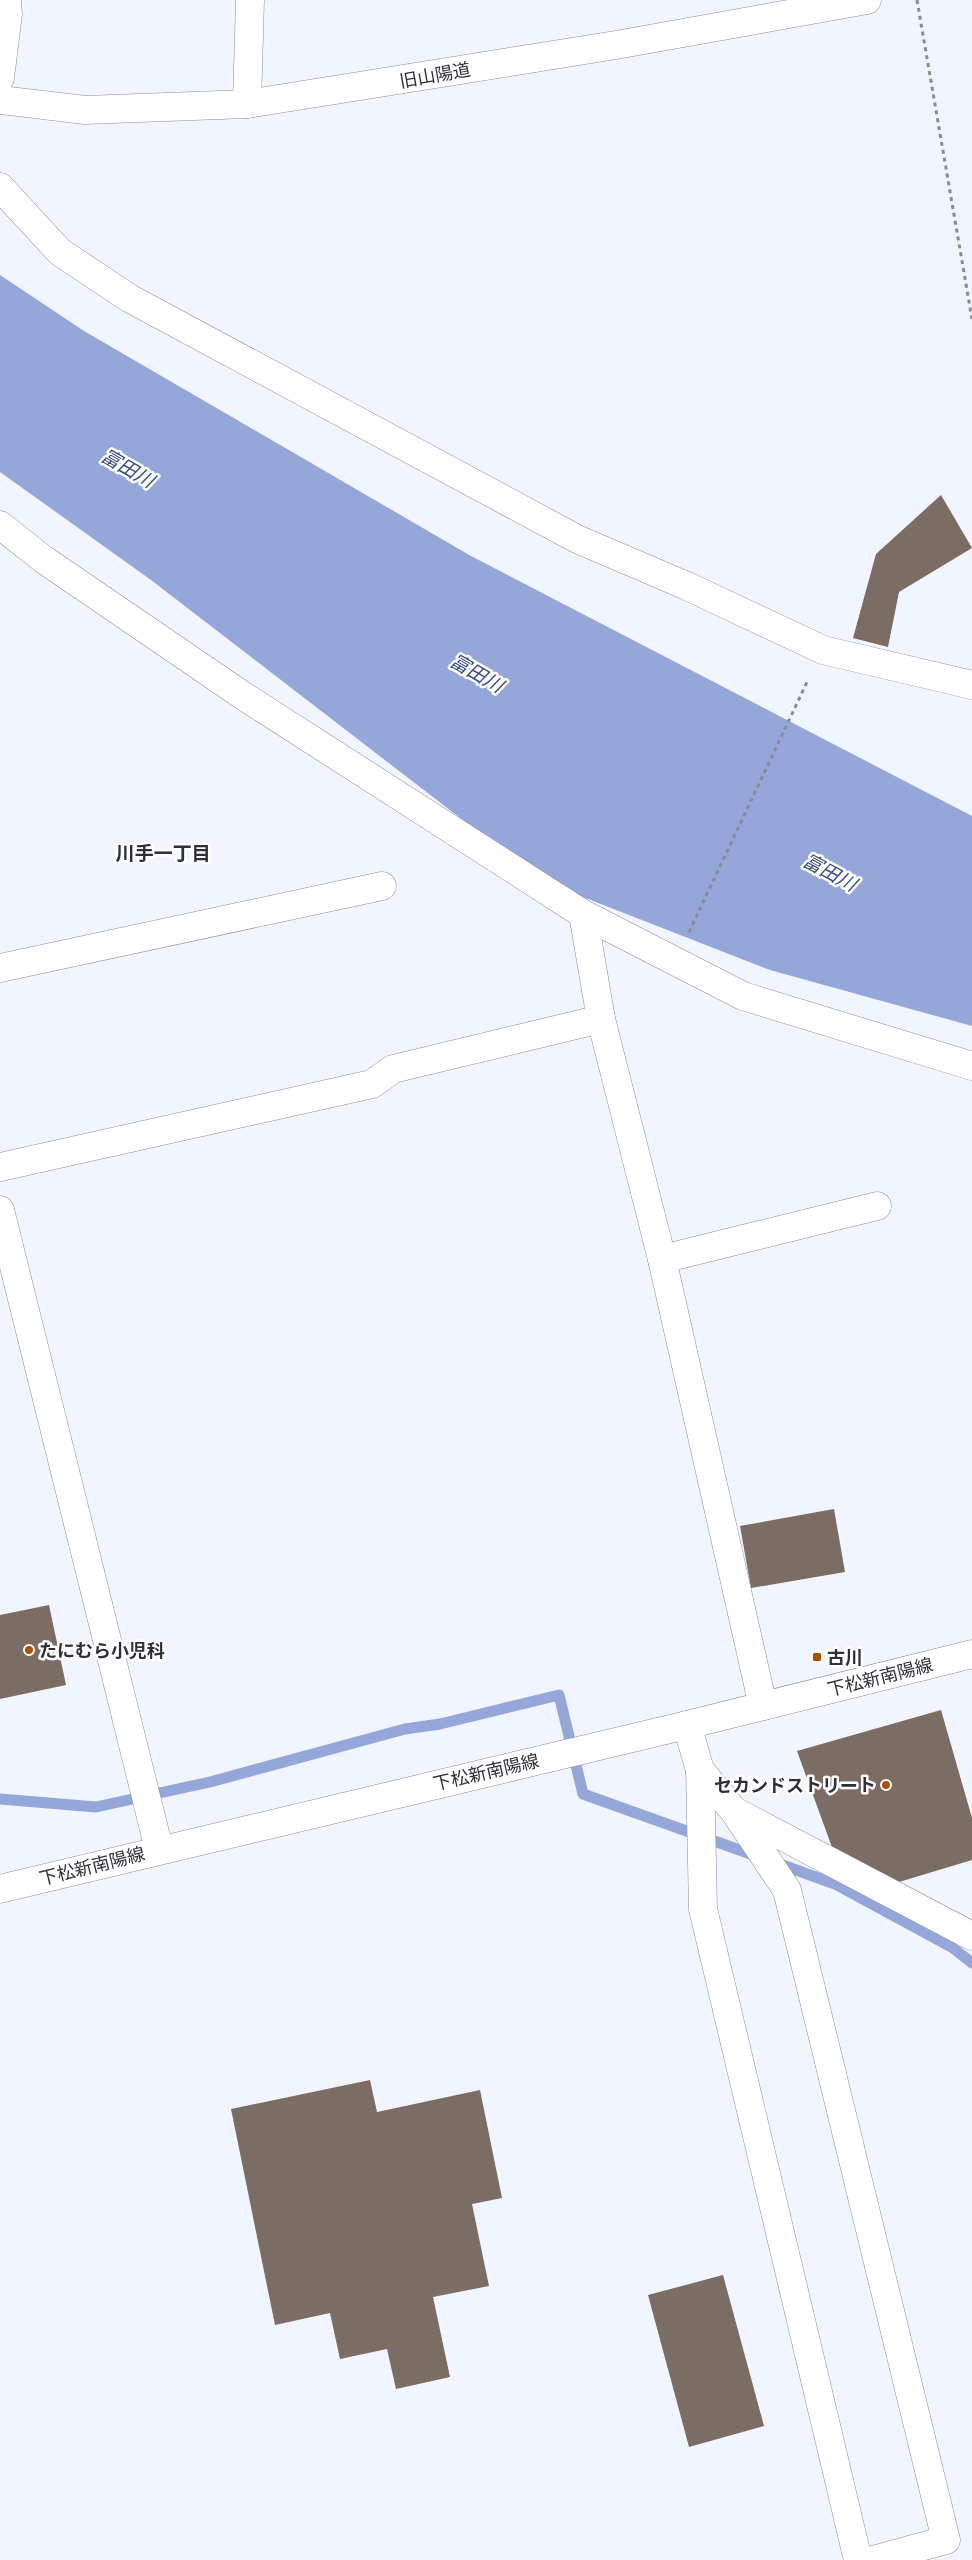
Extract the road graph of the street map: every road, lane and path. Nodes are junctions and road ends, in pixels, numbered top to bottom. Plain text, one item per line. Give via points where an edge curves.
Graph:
1 (7, 0) edge
2 (250, 0) edge
3 (867, 0) edge
4 (917, 0) edge
5 (0, 78) edge
6 (0, 100) edge
7 (247, 104) junction
8 (0, 187) edge
9 (972, 319) edge
10 (0, 526) edge
11 (809, 679) dead end
12 (972, 685) edge
13 (382, 886) dead end
14 (583, 914) junction
15 (687, 937) dead end
16 (0, 968) edge
17 (601, 1019) junction
18 (972, 1066) edge
19 (0, 1167) edge
20 (876, 1206) dead end
21 (0, 1210) edge
22 (662, 1259) junction
23 (972, 1654) edge
24 (763, 1706) junction
25 (686, 1725) junction
26 (700, 1770) junction
27 (734, 1812) junction
28 (159, 1850) junction
29 (0, 1889) edge
30 (972, 1936) edge
31 (858, 2560) edge
32 (873, 2560) edge

1 - 5 street
2 - 7 street
3 - 7 street, 旧山陽道
4 - 9 path
6 - 7 street, 旧山陽道 via 85,110
8 - 12 street via 60,252 129,298 577,539 687,586 822,650
10 - 14 street via 43,559 242,694
11 - 15 path
13 - 16 street
14 - 17 street
14 - 18 street via 743,996
17 - 19 street via 393,1069 372,1084
17 - 22 street
20 - 22 street
21 - 28 street
22 - 24 street
23 - 24 street, 下松新南陽線
24 - 25 street, 下松新南陽線
25 - 26 street
25 - 28 street, 下松新南陽線
26 - 27 street
26 - 31 street via 703,1909
27 - 30 street
27 - 32 street via 787,1890 946,2540
28 - 29 street, 下松新南陽線

